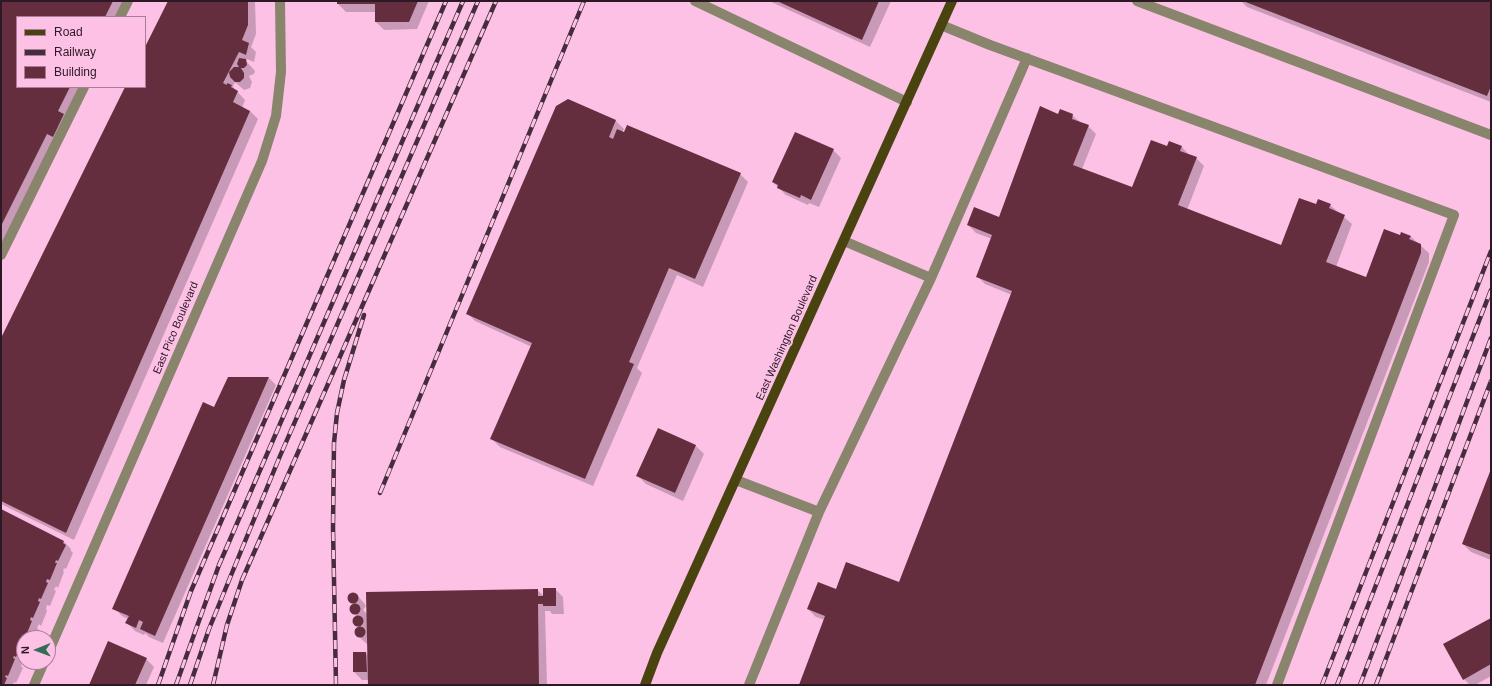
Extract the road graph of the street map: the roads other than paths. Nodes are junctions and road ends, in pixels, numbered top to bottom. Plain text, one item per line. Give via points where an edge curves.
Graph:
1 (128, 1) edge
2 (280, 1) edge
3 (695, 1) edge
4 (952, 1) edge
5 (1137, 1) edge
6 (120, 16) edge
7 (941, 25) junction
8 (1027, 58) junction
9 (84, 88) edge
10 (907, 102) junction
11 (1491, 136) edge
12 (844, 241) junction
13 (1, 255) edge
14 (931, 278) junction
15 (736, 480) junction
16 (819, 512) junction
17 (56, 635) edge
18 (41, 670) edge
19 (34, 685) edge
20 (645, 685) edge
21 (749, 685) edge
22 (1277, 685) edge

1 - 6 street
2 - 17 street, East Pico Boulevard via 280,72 276,116 262,161
3 - 10 street
4 - 7 main road, East Washington Boulevard
5 - 11 street
7 - 8 street
7 - 10 main road, East Washington Boulevard
8 - 14 street
8 - 22 street via 1454,215
9 - 13 street
10 - 12 main road, East Washington Boulevard
12 - 14 street
12 - 15 main road, East Washington Boulevard
14 - 16 street
15 - 16 street
15 - 20 main road, East Washington Boulevard via 657,653
16 - 21 street
18 - 19 street

